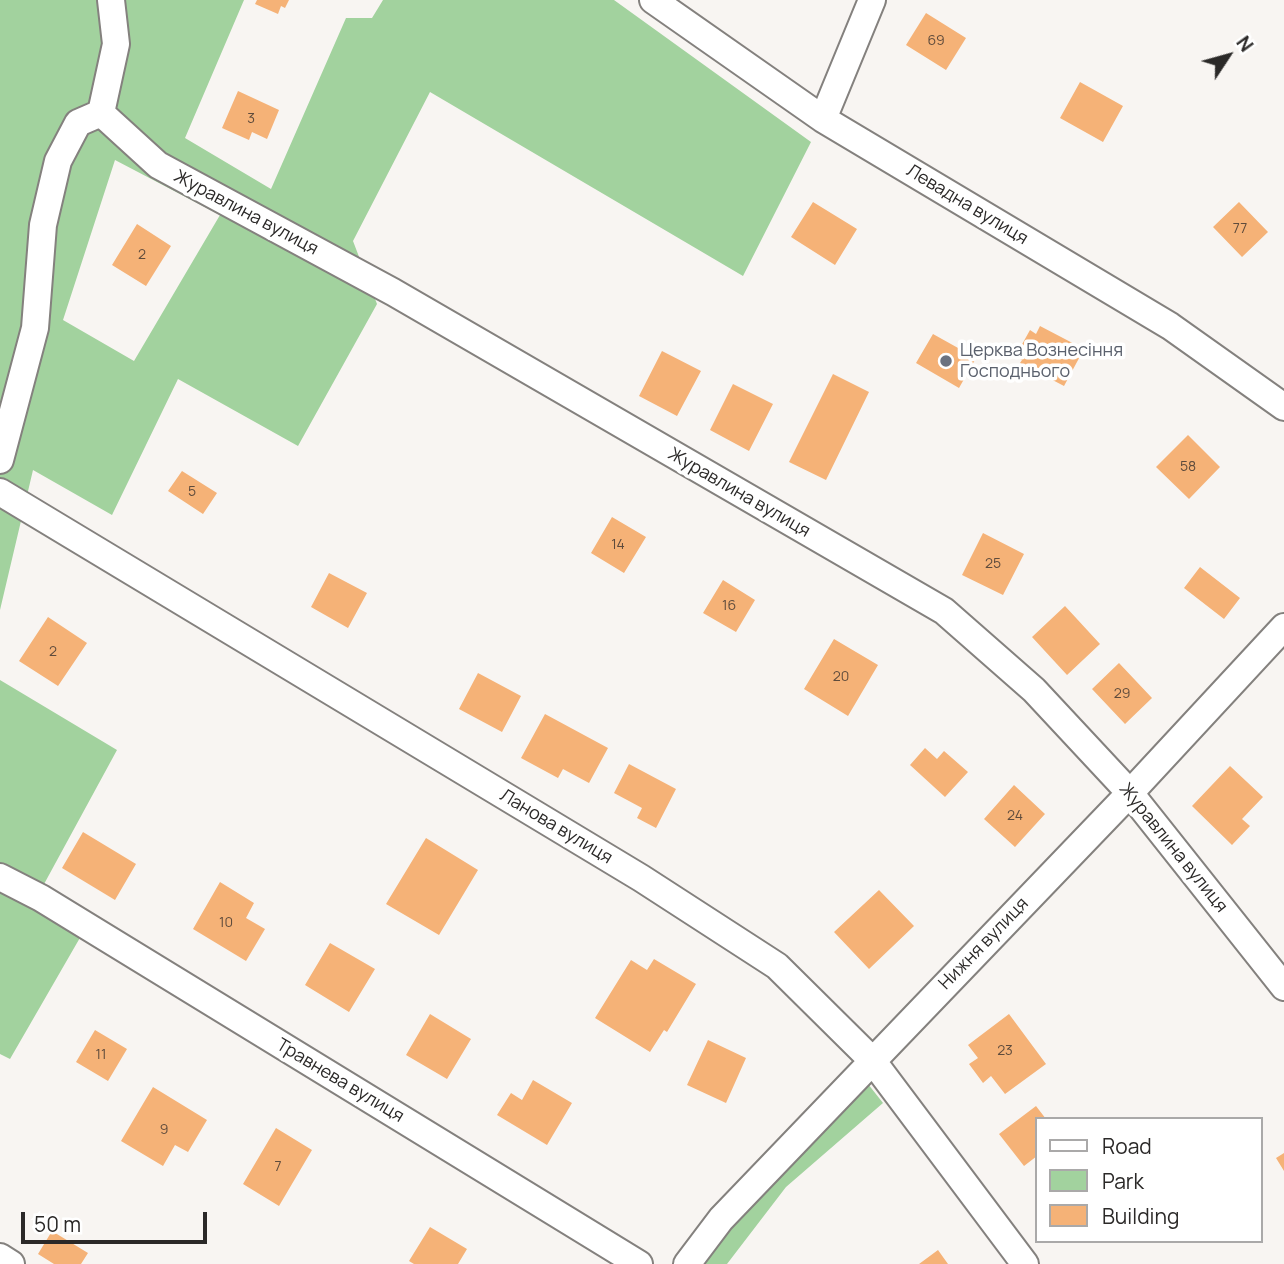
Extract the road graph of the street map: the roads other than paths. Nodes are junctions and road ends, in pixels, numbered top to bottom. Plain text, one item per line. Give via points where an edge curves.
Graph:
1 (111, 0) edge
2 (653, 0) edge
3 (872, 0) edge
4 (101, 113) junction
5 (823, 119) junction
6 (1284, 407) edge
7 (0, 460) edge
8 (0, 492) edge
9 (1284, 626) edge
10 (1130, 793) junction
11 (0, 877) edge
12 (1284, 987) edge
13 (872, 1060) junction
14 (0, 1257) edge
15 (11, 1264) edge
16 (639, 1264) edge
17 (687, 1264) edge
18 (1025, 1264) edge

1 - 4 street via 116,44
2 - 5 street, Левадна вулиця
3 - 5 street
4 - 7 street via 78,123 58,161 43,225 35,328
4 - 10 street, Журавлина вулиця via 158,165 393,292 944,611 1034,690
5 - 6 street, Левадна вулиця via 1170,327
8 - 13 street, Ланова вулиця via 641,878 777,966
9 - 10 street, Нижня вулиця
10 - 12 street, Журавлина вулиця
10 - 13 street, Нижня вулиця
11 - 16 street, Травнева вулиця
13 - 17 street, Нижня вулиця via 721,1219
13 - 18 street, Ланова вулиця
14 - 15 street

